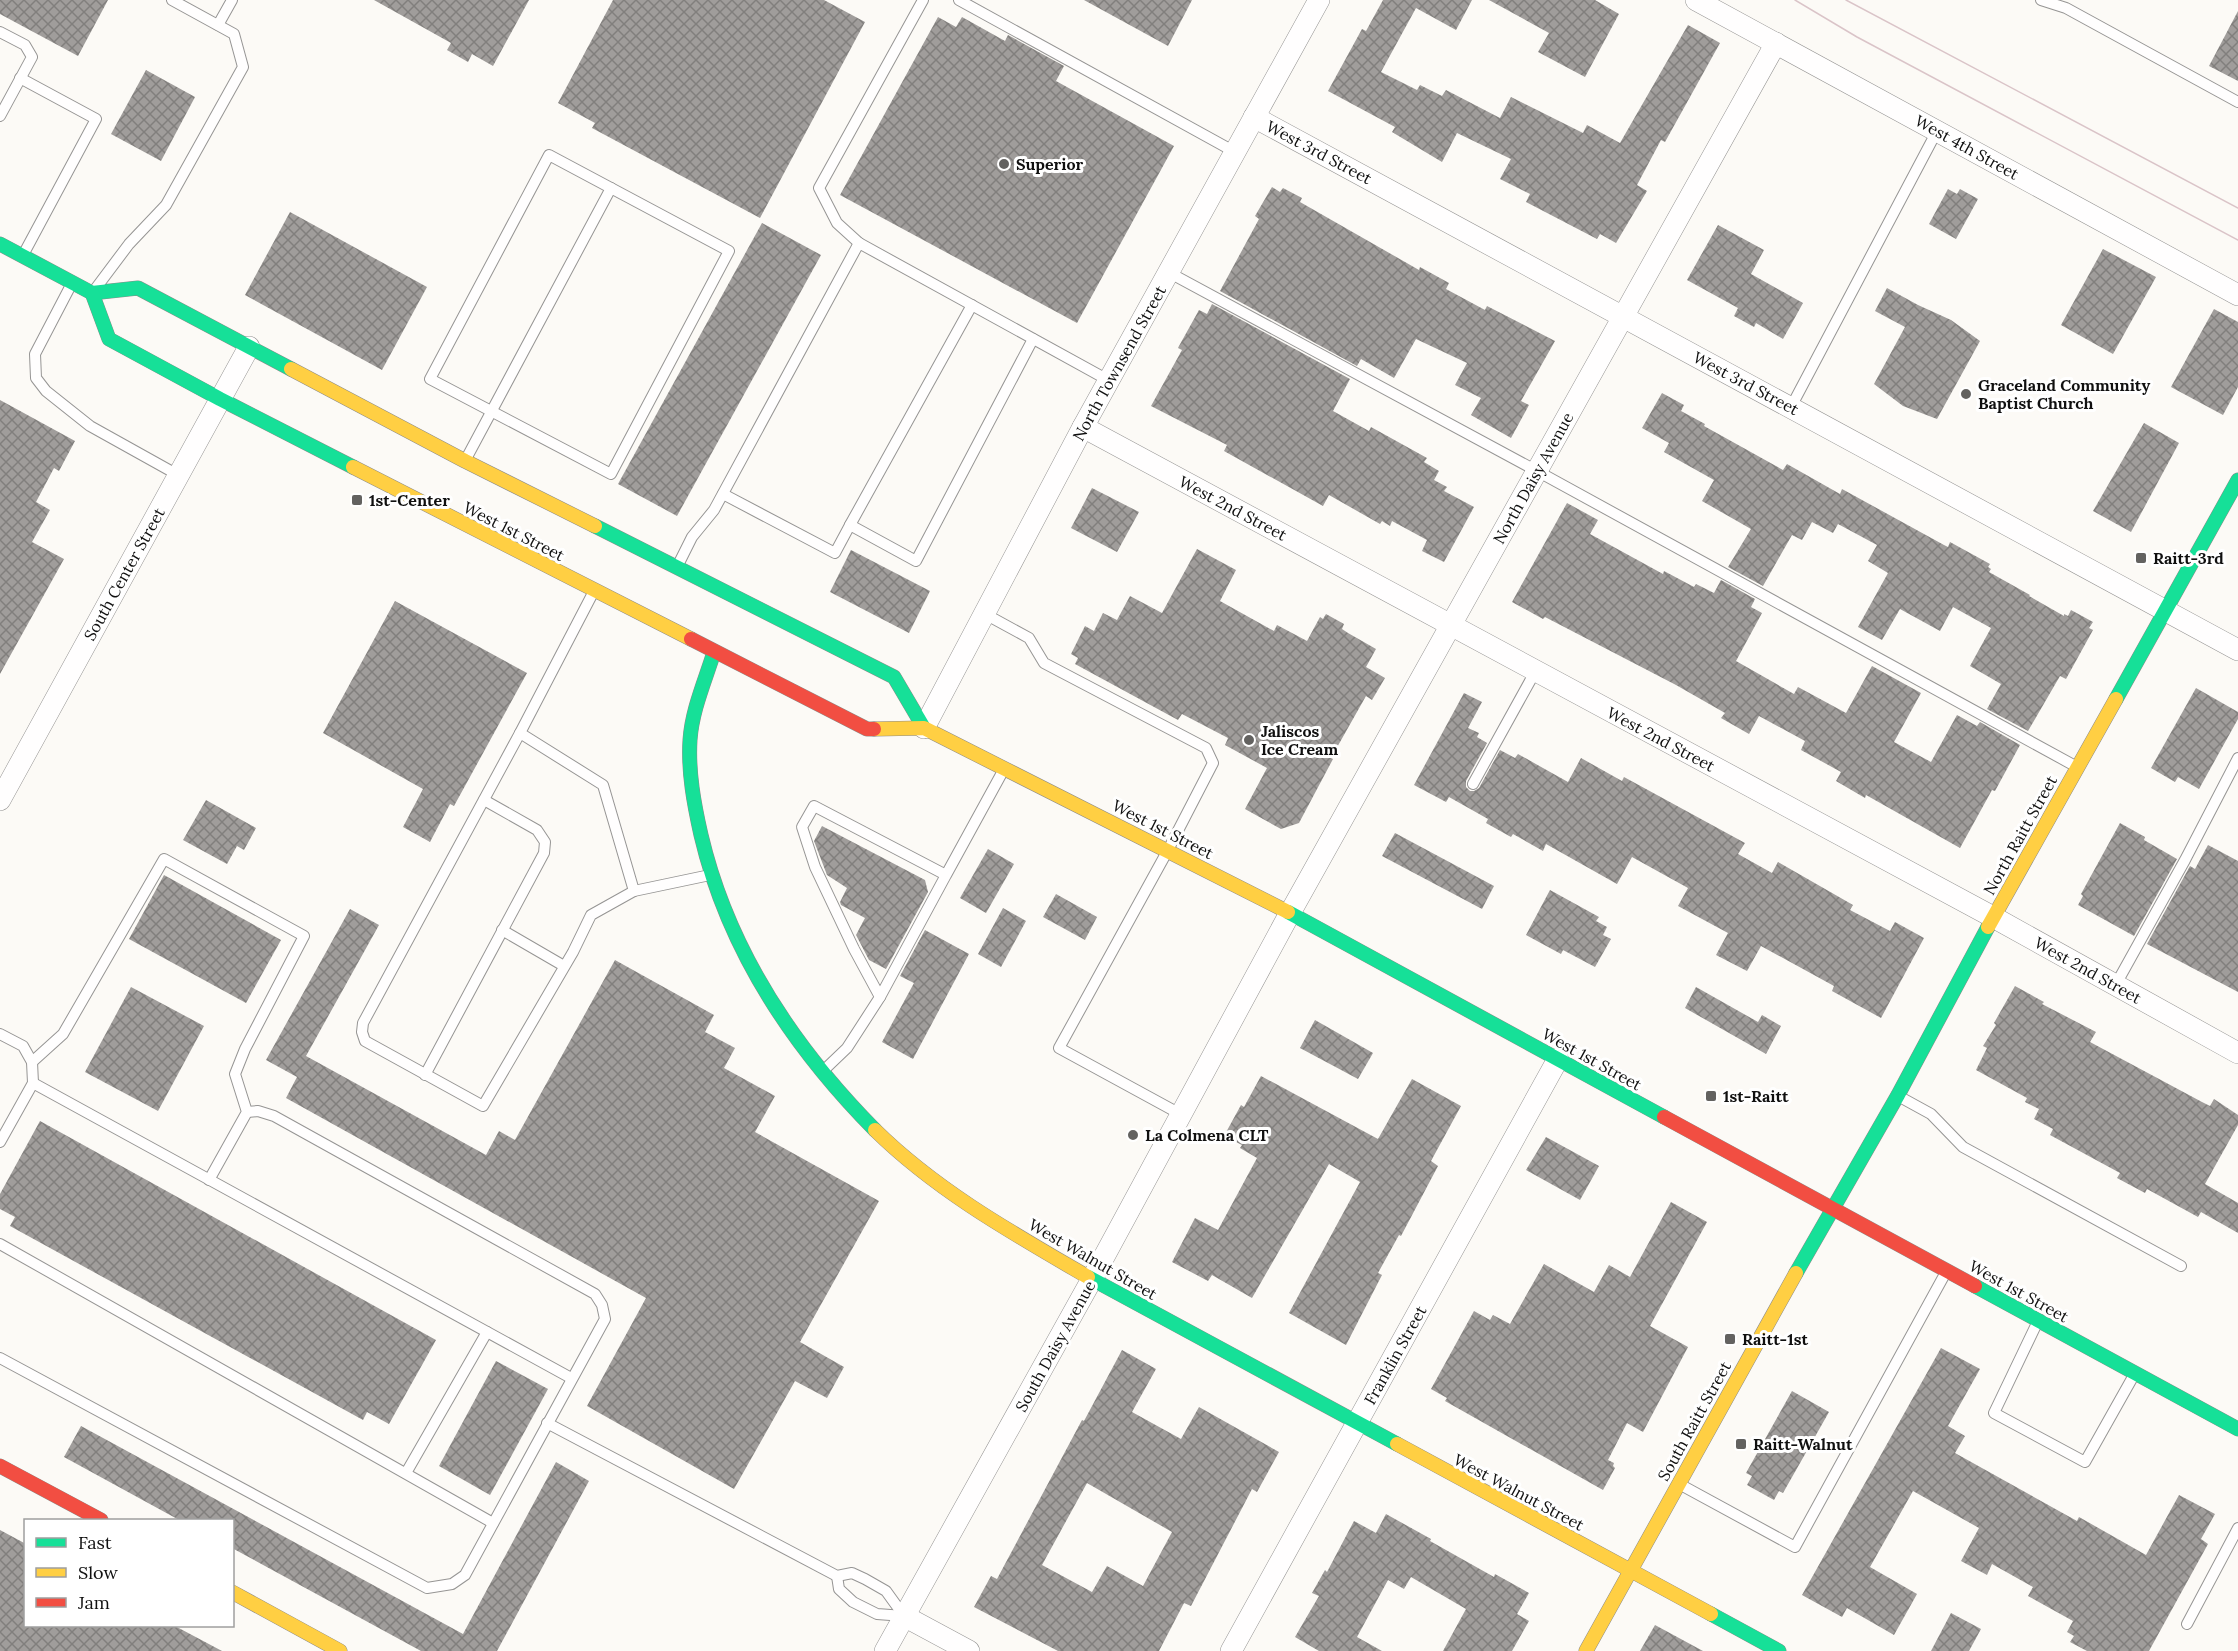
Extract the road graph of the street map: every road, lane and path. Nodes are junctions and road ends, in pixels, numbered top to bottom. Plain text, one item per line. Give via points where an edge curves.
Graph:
1 (172, 0) edge
2 (232, 0) edge
3 (923, 0) edge
4 (959, 0) edge
5 (1319, 0) edge
6 (1696, 0) edge
7 (2041, 0) edge
8 (218, 25) junction
9 (0, 32) edge
10 (1776, 43) junction
11 (20, 78) junction
12 (2238, 102) edge
13 (0, 116) edge
14 (1254, 117) junction
15 (1937, 131) junction
16 (1235, 152) junction
17 (611, 188) junction
18 (860, 243) junction
19 (0, 244) edge
20 (22, 256) junction
21 (1168, 272) junction
22 (72, 283) junction
23 (92, 293) junction
24 (2238, 295) edge
25 (972, 305) junction
26 (1623, 317) junction
27 (1033, 339) junction
28 (249, 347) junction
29 (1108, 381) junction
30 (220, 399) junction
31 (1791, 407) junction
32 (491, 412) junction
33 (1083, 427) junction
34 (465, 461) junction
35 (1537, 471) junction
36 (178, 475) junction
37 (2236, 489) edge
38 (723, 494) junction
39 (850, 525) junction
40 (676, 568) junction
41 (594, 591) junction
42 (2166, 611) junction
43 (985, 614) junction
44 (1450, 626) junction
45 (2238, 650) edge
46 (714, 652) junction
47 (1535, 672) junction
48 (924, 728) junction
49 (520, 733) junction
50 (2238, 758) edge
51 (2077, 766) junction
52 (1004, 768) junction
53 (1473, 784) dead end
54 (0, 800) edge
55 (484, 800) junction
56 (1168, 850) junction
57 (711, 875) junction
58 (946, 875) junction
59 (634, 891) junction
60 (1290, 913) junction
61 (1993, 917) junction
62 (502, 930) junction
63 (564, 966) junction
64 (2115, 986) junction
65 (880, 997) junction
66 (0, 1034) edge
67 (2238, 1053) edge
68 (1558, 1059) junction
69 (32, 1062) junction
70 (822, 1071) junction
71 (425, 1075) junction
72 (33, 1083) junction
73 (1898, 1095) junction
74 (247, 1112) junction
75 (1182, 1115) junction
76 (0, 1142) edge
77 (209, 1180) junction
78 (1834, 1209) junction
79 (0, 1244) edge
80 (2181, 1266) dead end
81 (1947, 1271) junction
82 (1092, 1279) junction
83 (2039, 1321) junction
84 (487, 1332) junction
85 (0, 1358) edge
86 (2134, 1373) junction
87 (571, 1378) junction
88 (547, 1423) junction
89 (1357, 1423) junction
90 (2238, 1430) edge
91 (0, 1466) edge
92 (406, 1473) junction
93 (1678, 1484) junction
94 (97, 1519) edge
95 (493, 1523) junction
96 (2238, 1528) edge
97 (1630, 1570) junction
98 (837, 1576) junction
99 (234, 1593) edge
100 (904, 1616) junction
101 (2187, 1624) dead end
102 (340, 1651) edge
103 (885, 1651) edge
104 (969, 1651) edge
105 (1231, 1651) edge
106 (1586, 1651) edge
107 (1779, 1651) edge

1 - 8 lane
2 - 8 lane
3 - 18 lane via 819,188 837,223
4 - 16 lane
5 - 14 street, North Townsend Street
6 - 10 street, West 4th Street
7 - 12 lane via 2066,8
8 - 23 lane via 234,34 243,67 166,205 129,244
9 - 11 lane via 25,45 32,57
10 - 15 street, West 4th Street
10 - 26 street, North Daisy Avenue
11 - 13 lane
11 - 20 lane via 96,119
14 - 16 street, North Townsend Street
14 - 26 street, West 3rd Street
15 - 24 street, West 4th Street
15 - 31 lane
16 - 21 street, North Townsend Street
17 - 32 lane
17 - 32 lane via 549,155 430,379
17 - 32 lane via 729,251 610,474
18 - 25 lane
18 - 38 lane
19 - 20 main road
20 - 22 main road
21 - 29 street, North Townsend Street
21 - 35 lane
22 - 23 main road
22 - 36 lane via 35,354 36,378 46,391 90,426
23 - 28 main road via 138,288
23 - 30 main road, West 1st Street via 109,339
25 - 27 lane
25 - 39 lane
26 - 31 street, West 3rd Street
26 - 35 street, North Daisy Avenue
27 - 29 lane
27 - 39 lane via 916,561
28 - 30 street, South Center Street
28 - 34 main road
29 - 33 street, North Townsend Street
30 - 36 street, South Center Street
30 - 41 main road, West 1st Street
31 - 42 street, West 3rd Street
32 - 34 lane
33 - 43 street, North Townsend Street
33 - 44 street, West 2nd Street
34 - 40 main road
35 - 44 street, North Daisy Avenue
35 - 51 lane
36 - 54 street, South Center Street
37 - 42 main road, North Raitt Street
38 - 39 lane via 835,553
38 - 40 lane via 692,537
40 - 48 main road via 894,677
41 - 46 main road, West 1st Street
41 - 49 lane
42 - 45 street, West 3rd Street
42 - 51 main road, North Raitt Street
43 - 48 street, North Townsend Street
43 - 56 lane via 1029,638 1044,663 1206,748 1213,763
44 - 47 street, West 2nd Street
44 - 60 street, North Daisy Avenue
46 - 48 main road, West 1st Street via 867,729
46 - 57 main road, West Walnut Street via 690,737 689,767 693,804
47 - 53 lane
47 - 61 street, West 2nd Street
48 - 52 main road, West 1st Street
49 - 55 lane
49 - 59 lane via 603,785
50 - 64 lane
51 - 61 main road, North Raitt Street
52 - 56 main road, West 1st Street
52 - 58 lane
55 - 62 lane via 537,830 544,843 544,853
55 - 71 lane via 363,1023 365,1041
56 - 60 main road, West 1st Street
56 - 75 lane via 1059,1048
57 - 59 lane
57 - 70 main road, West Walnut Street via 729,928 759,982 795,1039
58 - 65 lane
58 - 65 lane via 814,806 802,827 815,867
59 - 63 lane via 591,915
60 - 68 main road, West 1st Street
60 - 75 street, South Daisy Avenue
61 - 64 street, West 2nd Street
61 - 73 main road, North Raitt Street
62 - 63 lane
62 - 71 lane
63 - 71 lane via 483,1106
64 - 67 street, West 2nd Street
65 - 70 lane via 847,1048
66 - 69 lane via 23,1046
68 - 78 main road, West 1st Street
68 - 89 street, Franklin Street
69 - 72 lane
69 - 74 lane via 63,1034 164,859 304,936 235,1074
70 - 82 main road, West Walnut Street via 881,1137 948,1190
72 - 76 lane
72 - 77 lane
73 - 78 main road, North Raitt Street
73 - 80 lane via 1931,1114 1964,1147
74 - 77 lane
74 - 87 lane via 274,1116 595,1294 605,1319
75 - 82 street, South Daisy Avenue
77 - 84 lane
78 - 81 main road, West 1st Street
78 - 93 main road, South Raitt Street
79 - 92 lane
81 - 83 main road, West 1st Street
81 - 93 lane via 1795,1547
82 - 89 main road, West Walnut Street
82 - 100 street, South Daisy Avenue
83 - 86 main road, West 1st Street
83 - 86 lane via 1994,1413 2085,1462
84 - 87 lane
84 - 92 lane
85 - 95 lane via 427,1588 452,1584 465,1575
86 - 90 main road, West 1st Street
87 - 88 lane
88 - 95 lane
88 - 98 lane
89 - 97 main road, West Walnut Street
89 - 105 street, Franklin Street
91 - 94 main road
92 - 95 lane
93 - 97 main road, South Raitt Street
96 - 101 lane
97 - 106 main road, South Raitt Street
97 - 107 main road, West Walnut Street
98 - 100 lane via 852,1573 886,1591
98 - 100 lane via 839,1589 853,1602 876,1614
99 - 102 main road
100 - 103 street, South Daisy Avenue
100 - 104 street

